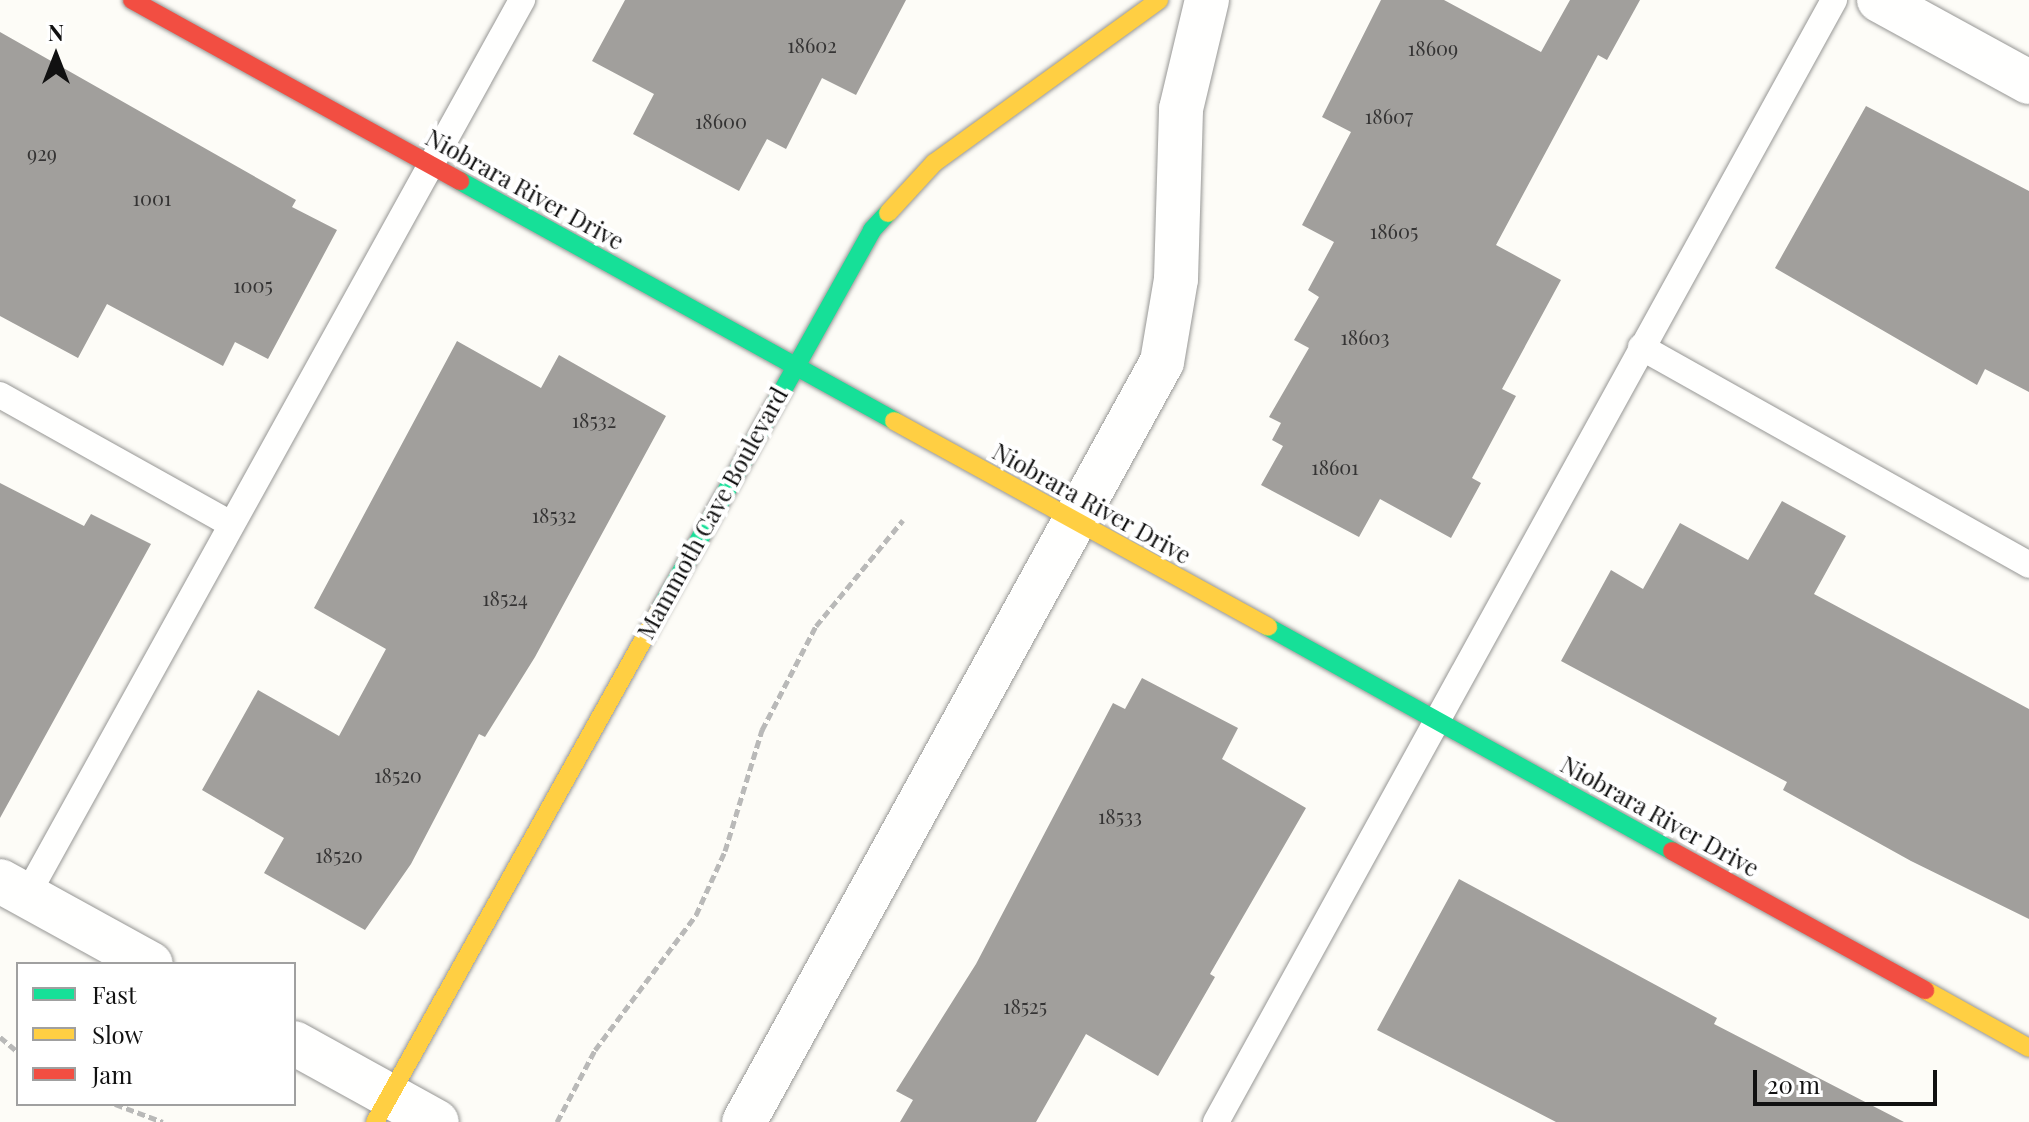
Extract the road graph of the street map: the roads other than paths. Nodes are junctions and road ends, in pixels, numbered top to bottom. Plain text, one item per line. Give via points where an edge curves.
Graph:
1 (132, 0) edge
2 (522, 0) edge
3 (1159, 0) edge
4 (1207, 0) edge
5 (1834, 0) edge
6 (1879, 0) edge
7 (2029, 82) edge
8 (431, 165) junction
9 (1641, 347) junction
10 (794, 366) junction
11 (0, 395) edge
12 (1075, 521) junction
13 (229, 523) junction
14 (2029, 565) edge
15 (1434, 718) junction
16 (14, 888) edge
17 (147, 962) edge
18 (296, 1044) edge
19 (2029, 1048) edge
20 (382, 1109) edge
21 (437, 1122) edge
22 (744, 1122) edge
23 (1216, 1122) edge

1 - 8 street, Niobrara River Drive
2 - 8 lane
3 - 10 street, Mammoth Cave Boulevard via 974,132 898,196
4 - 12 street via 1181,109 1169,338 1134,423
5 - 9 lane
6 - 7 street
8 - 10 street, Niobrara River Drive
8 - 13 lane
9 - 14 lane
9 - 15 lane
10 - 12 street, Niobrara River Drive
10 - 20 street, Mammoth Cave Boulevard
11 - 13 lane
12 - 15 street, Niobrara River Drive
12 - 22 street
13 - 16 lane
15 - 19 street, Niobrara River Drive
15 - 23 lane
16 - 17 street
18 - 20 street
20 - 21 street

